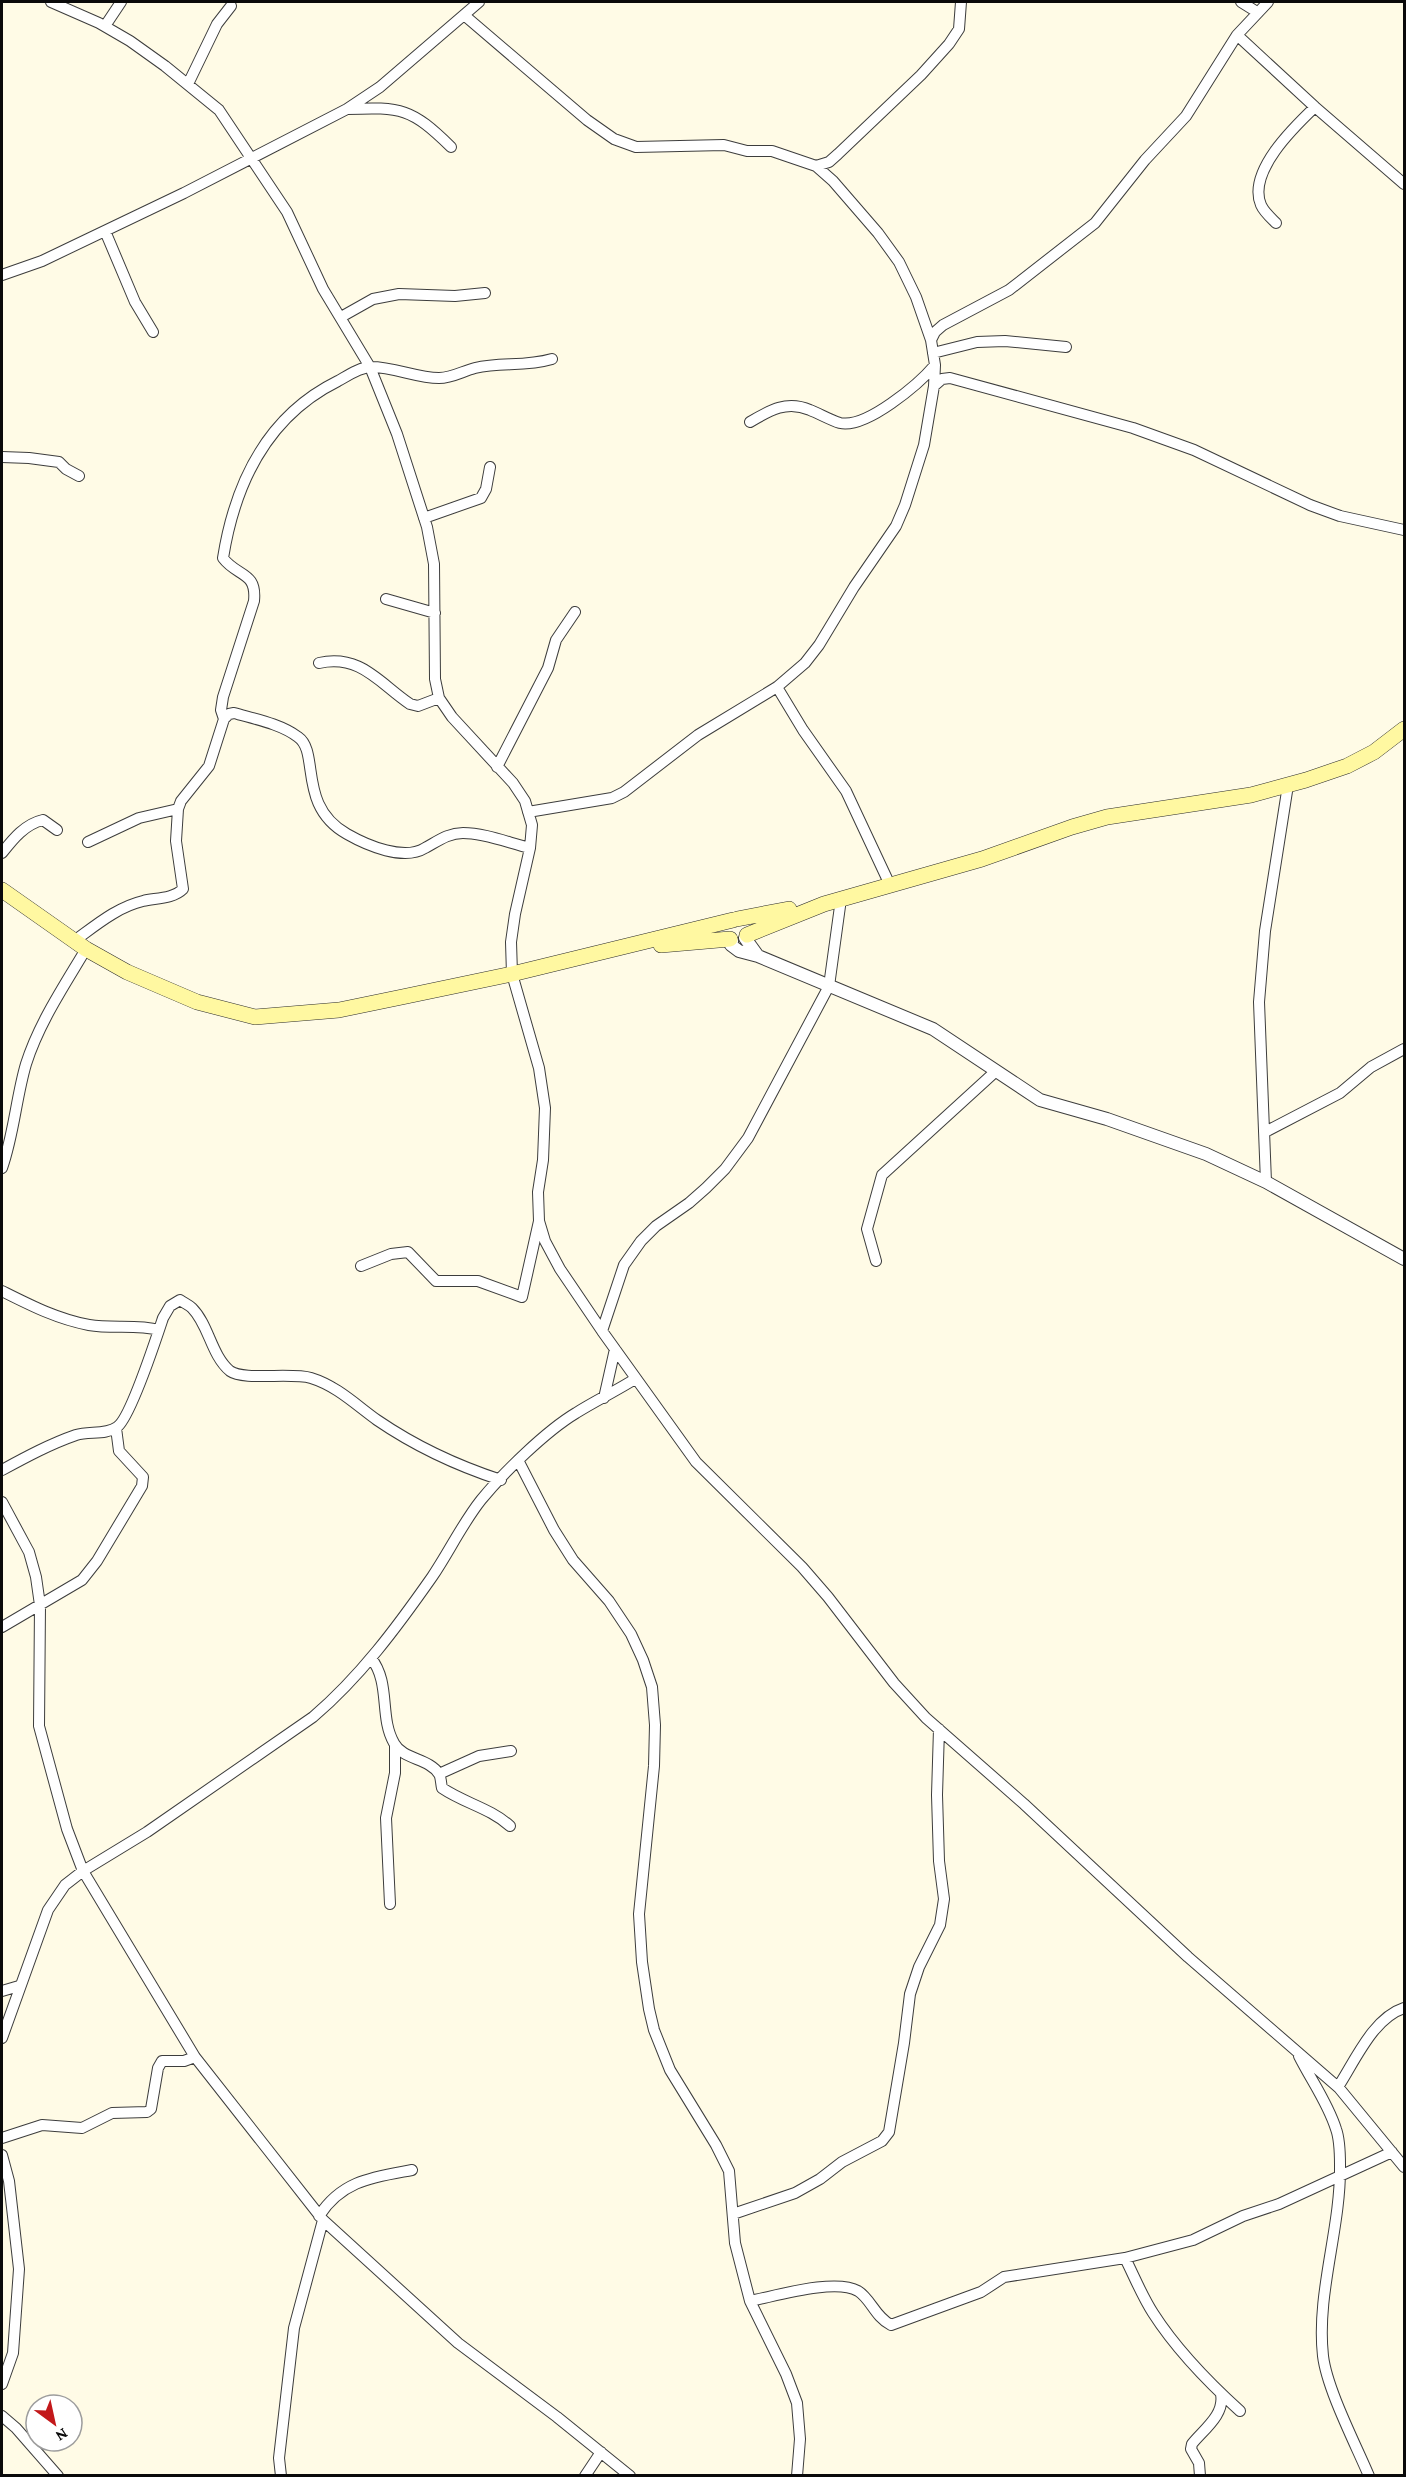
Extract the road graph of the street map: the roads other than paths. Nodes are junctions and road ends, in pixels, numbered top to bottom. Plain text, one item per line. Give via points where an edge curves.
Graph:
1 (51, 2) edge
2 (121, 2) edge
3 (479, 2) edge
4 (961, 2) edge
5 (1241, 2) edge
6 (1268, 2) edge
7 (231, 6) dead end
8 (1257, 12) junction
9 (464, 15) junction
10 (105, 26) junction
11 (1237, 35) junction
12 (188, 84) junction
13 (1315, 107) junction
14 (347, 109) junction
15 (451, 147) dead end
16 (252, 158) junction
17 (816, 166) junction
18 (1404, 184) edge
19 (1276, 223) dead end
20 (105, 231) junction
21 (2, 274) edge
22 (485, 293) dead end
23 (341, 317) junction
24 (153, 332) dead end
25 (931, 340) junction
26 (1066, 346) dead end
27 (933, 353) junction
28 (552, 359) dead end
29 (935, 365) junction
30 (370, 367) junction
31 (934, 386) junction
32 (750, 422) dead end
33 (2, 458) edge
34 (490, 467) dead end
35 (79, 476) dead end
36 (424, 518) junction
37 (1404, 530) edge
38 (386, 599) dead end
39 (575, 612) dead end
40 (435, 613) junction
41 (319, 663) dead end
42 (777, 687) junction
43 (440, 698) junction
44 (224, 719) junction
45 (1404, 729) edge
46 (497, 767) junction
47 (1288, 786) junction
48 (178, 810) junction
49 (528, 812) junction
50 (57, 830) dead end
51 (88, 842) dead end
52 (530, 848) junction
53 (2, 853) edge
54 (890, 885) junction
55 (2, 890) edge
56 (841, 899) junction
57 (824, 904) junction
58 (735, 920) junction
59 (738, 938) junction
60 (80, 945) junction
61 (620, 948) junction
62 (512, 974) junction
63 (829, 986) junction
64 (1404, 1049) edge
65 (996, 1071) junction
66 (1265, 1132) junction
67 (2, 1168) edge
68 (1266, 1182) junction
69 (539, 1221) junction
70 (1404, 1258) edge
71 (876, 1261) dead end
72 (361, 1266) dead end
73 (2, 1291) edge
74 (159, 1330) junction
75 (602, 1331) junction
76 (615, 1349) junction
77 (635, 1379) junction
78 (604, 1398) junction
79 (116, 1428) junction
80 (519, 1462) junction
81 (2, 1470) edge
82 (501, 1480) junction
83 (2, 1502) edge
84 (40, 1605) junction
85 (2, 1627) edge
86 (371, 1658) junction
87 (939, 1729) junction
88 (395, 1746) junction
89 (511, 1751) dead end
90 (439, 1774) junction
91 (510, 1826) dead end
92 (83, 1871) junction
93 (390, 1904) dead end
94 (19, 1986) junction
95 (2, 1991) edge
96 (1404, 2008) edge
97 (2, 2038) edge
98 (1294, 2048) junction
99 (195, 2057) junction
100 (1338, 2087) junction
101 (2, 2138) edge
102 (1392, 2152) junction
103 (2, 2156) edge
104 (1404, 2167) edge
105 (412, 2170) dead end
106 (1340, 2174) junction
107 (734, 2214) junction
108 (321, 2218) junction
109 (1125, 2258) junction
110 (750, 2301) junction
111 (2, 2384) edge
112 (1221, 2394) junction
113 (1240, 2411) dead end
114 (2, 2416) edge
115 (601, 2452) junction
116 (58, 2475) edge
117 (281, 2475) edge
118 (585, 2475) edge
119 (630, 2475) edge
120 (797, 2475) edge
121 (1200, 2475) edge
122 (1369, 2475) edge

1 - 10 street
2 - 10 street
3 - 9 street
4 - 17 street via 958,29 949,44 838,154
5 - 8 street
6 - 8 street
7 - 12 street
8 - 11 street
9 - 14 street via 380,87
9 - 17 street via 614,139 636,147 724,144 747,151 772,151
10 - 12 street
11 - 13 street
11 - 25 street via 1186,116 1095,223 1009,290 943,325
12 - 16 street via 219,110
13 - 18 street
13 - 19 street via 1274,152 1262,178 1261,204
14 - 15 street via 403,111 426,122
14 - 16 street
16 - 20 street
16 - 23 street via 287,212 323,289
17 - 25 street via 878,233 899,262
20 - 21 street via 42,261
20 - 24 street via 135,302
22 - 23 street via 399,294 373,299
23 - 30 street
25 - 27 street
26 - 27 street via 977,342
27 - 29 street
28 - 30 street via 533,365 474,368 441,378
29 - 31 street
29 - 32 street via 914,386 856,424 841,423 792,406 773,408
30 - 36 street
30 - 44 street via 321,389 290,414 269,435 249,469 223,558 247,576 255,590 223,697
31 - 37 street via 950,378 1090,415 1194,450 1340,516
31 - 42 street via 924,445 896,526 819,645
33 - 35 street via 59,462
34 - 36 street via 481,498
36 - 40 street via 434,564
38 - 40 street
39 - 46 street via 556,640 548,668
40 - 43 street via 435,679
41 - 43 street via 346,661 362,667 410,704 418,706
42 - 49 street via 698,735 624,792 612,798
42 - 54 street via 846,791
43 - 46 street
44 - 48 street via 209,766
44 - 52 street via 234,713 300,738 306,745 314,796 322,812 336,828 350,836 403,854 416,853 440,838 462,833
45 - 47 main road via 1347,766
46 - 49 street via 513,783
47 - 54 main road via 1107,817
47 - 66 street via 1265,932 1259,1002
48 - 51 street via 139,818
48 - 60 street via 176,841 183,889 174,895 128,905 107,917
49 - 52 street via 532,825
50 - 53 street via 43,820 35,822 13,838
52 - 62 street via 512,933
54 - 56 main road
55 - 60 main road
56 - 57 main road
56 - 63 street
57 - 58 main road
57 - 59 main road
58 - 59 main road via 725,931
58 - 61 main road
59 - 61 main road
59 - 63 street via 731,945 734,949
60 - 62 main road via 127,972 197,1002 255,1017 339,1010
60 - 67 street via 25,1067 11,1142
61 - 62 main road
62 - 69 street via 539,1068 545,1108
63 - 65 street via 933,1029
63 - 75 street via 742,1146 706,1188 641,1241 624,1265
64 - 66 street via 1371,1067 1340,1093
65 - 68 street via 1040,1100 1206,1154
65 - 71 street via 882,1175 867,1229
66 - 68 street
68 - 70 street
69 - 72 street via 522,1297 478,1281 436,1281 408,1252
69 - 75 street via 560,1269
73 - 74 street via 45,1313 89,1325
74 - 79 street via 133,1400
74 - 82 street via 170,1306 180,1300 192,1308 223,1364 232,1372 311,1378 340,1391 377,1419 429,1449 467,1469
75 - 76 street
76 - 77 street
76 - 78 street
77 - 78 street
77 - 87 street via 696,1462 802,1568 894,1683
78 - 80 street via 574,1414
79 - 81 street via 52,1444
79 - 84 street via 119,1451 143,1476 142,1486 82,1580
80 - 82 street
80 - 107 street via 573,1560 609,1601 631,1634 652,1687 654,1766 639,1914 649,2009 670,2070 729,2171
82 - 86 street via 481,1500 431,1578
83 - 84 street via 29,1552
84 - 85 street
84 - 92 street via 39,1726 57,1796
86 - 88 street via 380,1669
86 - 92 street via 313,1717 147,1832
87 - 98 street via 1188,1957
87 - 107 street via 937,1795 944,1899 940,1925 910,1994 889,2132 882,2141 795,2193
88 - 90 street
88 - 93 street via 395,1773 386,1818
89 - 90 street via 479,1756
90 - 91 street via 442,1788 490,1811
92 - 94 street via 65,1885 48,1910
92 - 99 street
94 - 95 street
94 - 97 street
96 - 100 street via 1393,2012 1372,2033
98 - 100 street
98 - 106 street via 1328,2106 1337,2131
99 - 101 street via 162,2061 147,2112 112,2113 82,2128 42,2125
99 - 108 street
100 - 102 street
102 - 104 street
102 - 106 street
103 - 111 street via 9,2181 19,2269 13,2353
105 - 108 street via 369,2179 339,2191
106 - 109 street via 1192,2240
106 - 122 street via 1322,2321 1323,2358
107 - 110 street via 735,2243
108 - 115 street via 458,2343
108 - 117 street via 294,2328 279,2458
109 - 110 street via 1004,2277 981,2292 891,2325 881,2320 859,2292 845,2287 823,2287
109 - 112 street via 1151,2311
110 - 120 street via 797,2403
112 - 113 street
112 - 121 street via 1217,2414 1192,2444
114 - 116 street
115 - 118 street
115 - 119 street

